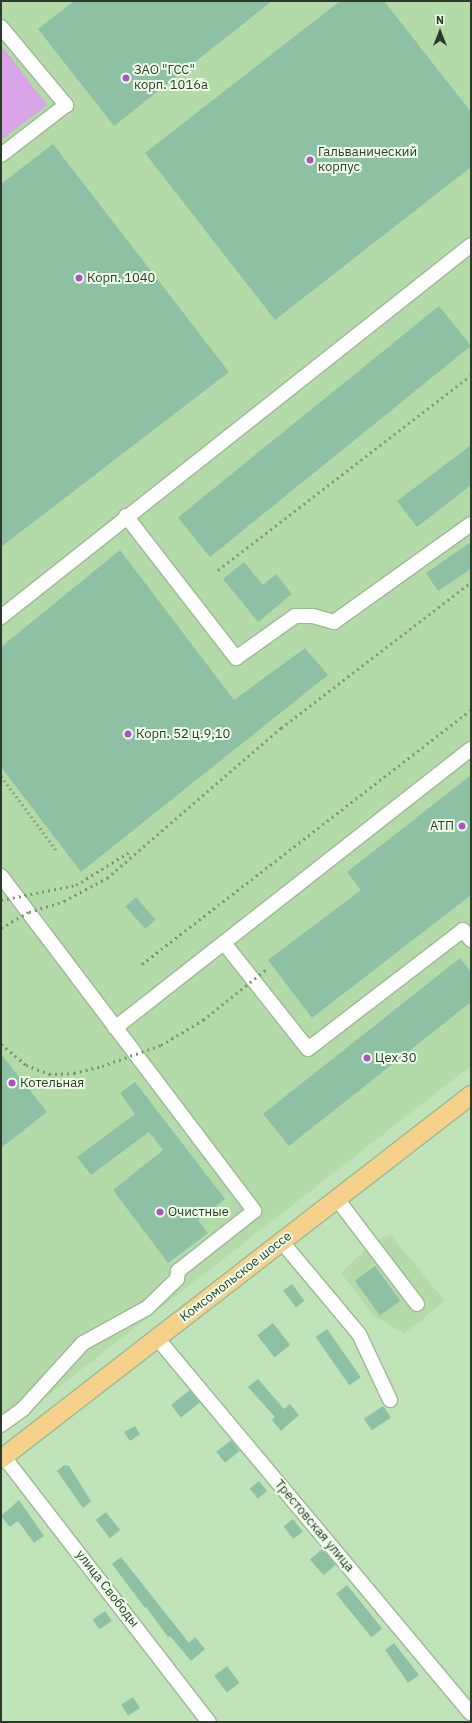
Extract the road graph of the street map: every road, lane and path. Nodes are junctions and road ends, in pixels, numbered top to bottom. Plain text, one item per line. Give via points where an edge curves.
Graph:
1 (1, 27) edge
2 (1, 155) edge
3 (471, 245) edge
4 (126, 516) junction
5 (471, 524) edge
6 (1, 617) edge
7 (471, 748) edge
8 (1, 776) edge
9 (57, 851) dead end
10 (1, 876) edge
11 (471, 940) edge
12 (224, 943) junction
13 (115, 1028) junction
14 (471, 1097) edge
15 (337, 1199) junction
16 (282, 1242) junction
17 (417, 1304) dead end
18 (157, 1338) junction
19 (390, 1400) dead end
20 (1, 1425) edge
21 (2, 1458) edge
22 (471, 1713) edge
23 (209, 1722) edge

1 - 2 street via 66,105
3 - 4 street
4 - 5 street via 236,658 295,616 313,616 334,622
4 - 6 street
7 - 12 street
8 - 9 path
10 - 13 street
11 - 12 street via 463,930 308,1049
12 - 13 street
13 - 20 street via 254,1211 178,1271 177,1279 147,1308 83,1343 23,1409
14 - 15 main road, Комсомольское шоссе
15 - 16 main road, Комсомольское шоссе
15 - 17 street
16 - 18 main road, Комсомольское шоссе
16 - 19 street via 359,1334
18 - 21 main road, Комсомольское шоссе
18 - 22 street, Трестовская улица
21 - 23 street, улица Свободы

